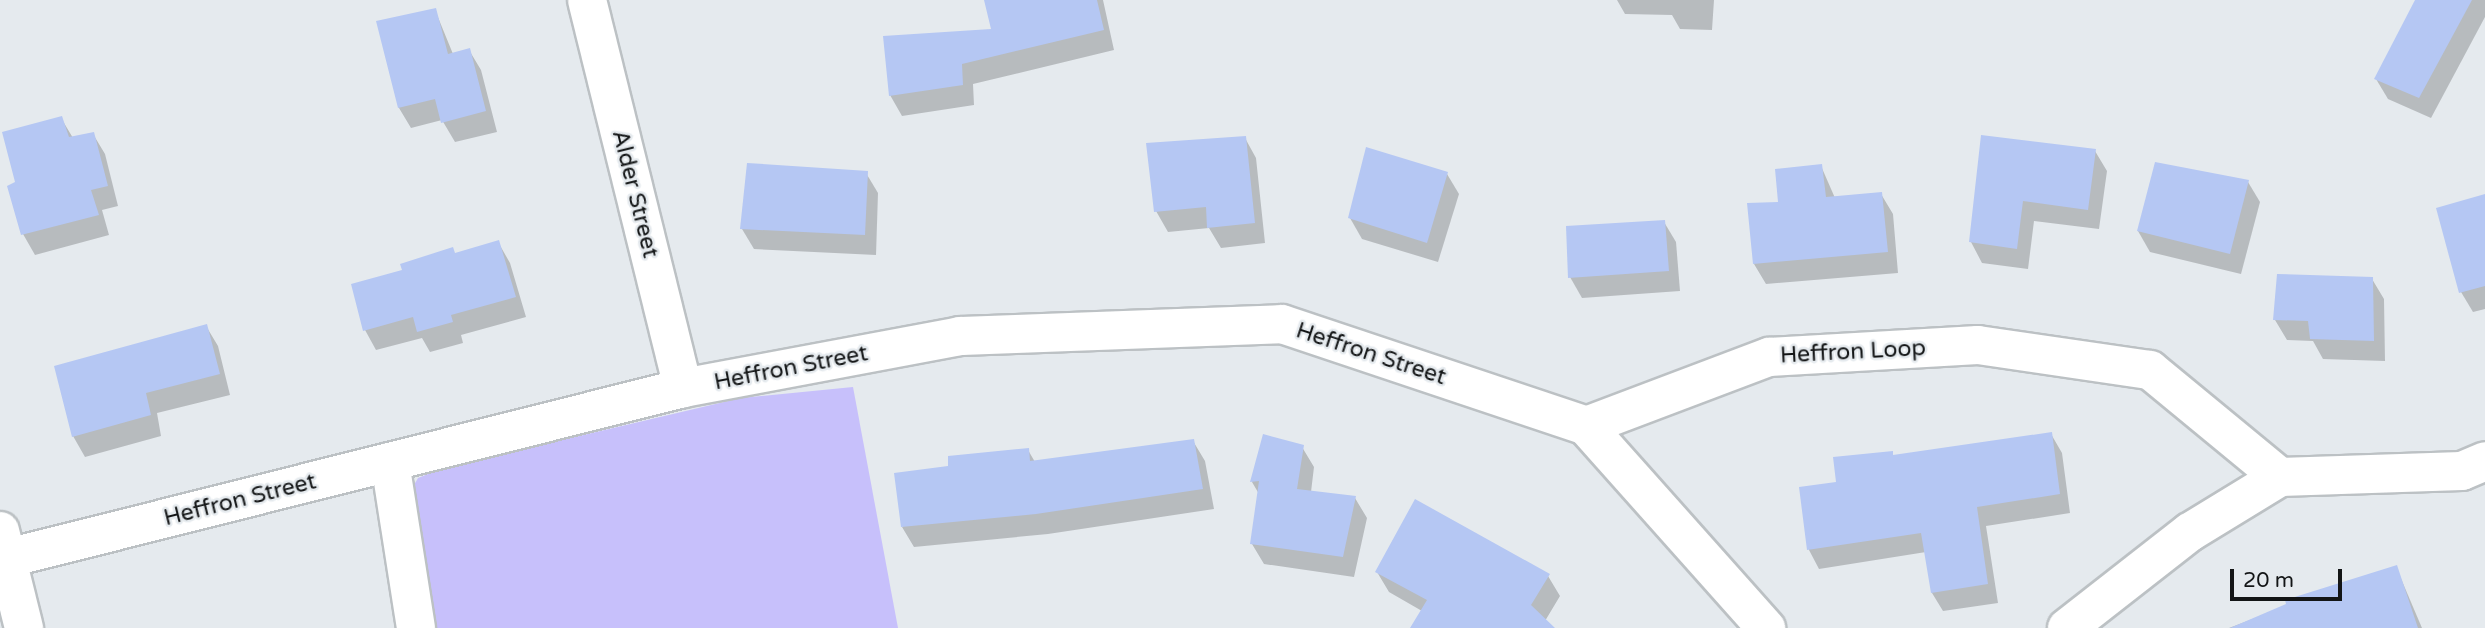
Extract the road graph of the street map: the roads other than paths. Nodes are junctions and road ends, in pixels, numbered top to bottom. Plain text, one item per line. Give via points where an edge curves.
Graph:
1 (587, 0) edge
2 (684, 388) junction
3 (1586, 426) junction
4 (2485, 461) edge
5 (390, 462) junction
6 (2280, 477) junction
7 (2, 549) edge
8 (24, 628) edge
9 (416, 628) edge
10 (1766, 628) edge
11 (2067, 628) edge

1 - 2 street, Alder Street
2 - 3 street, Heffron Street via 960,336 1282,324
2 - 5 street, Heffron Street
3 - 6 street, Heffron Loop via 1769,357 1979,345 2150,370
3 - 10 street
4 - 6 street via 2462,471
5 - 7 street, Heffron Street
5 - 9 street
6 - 11 street via 2190,532
7 - 8 street

